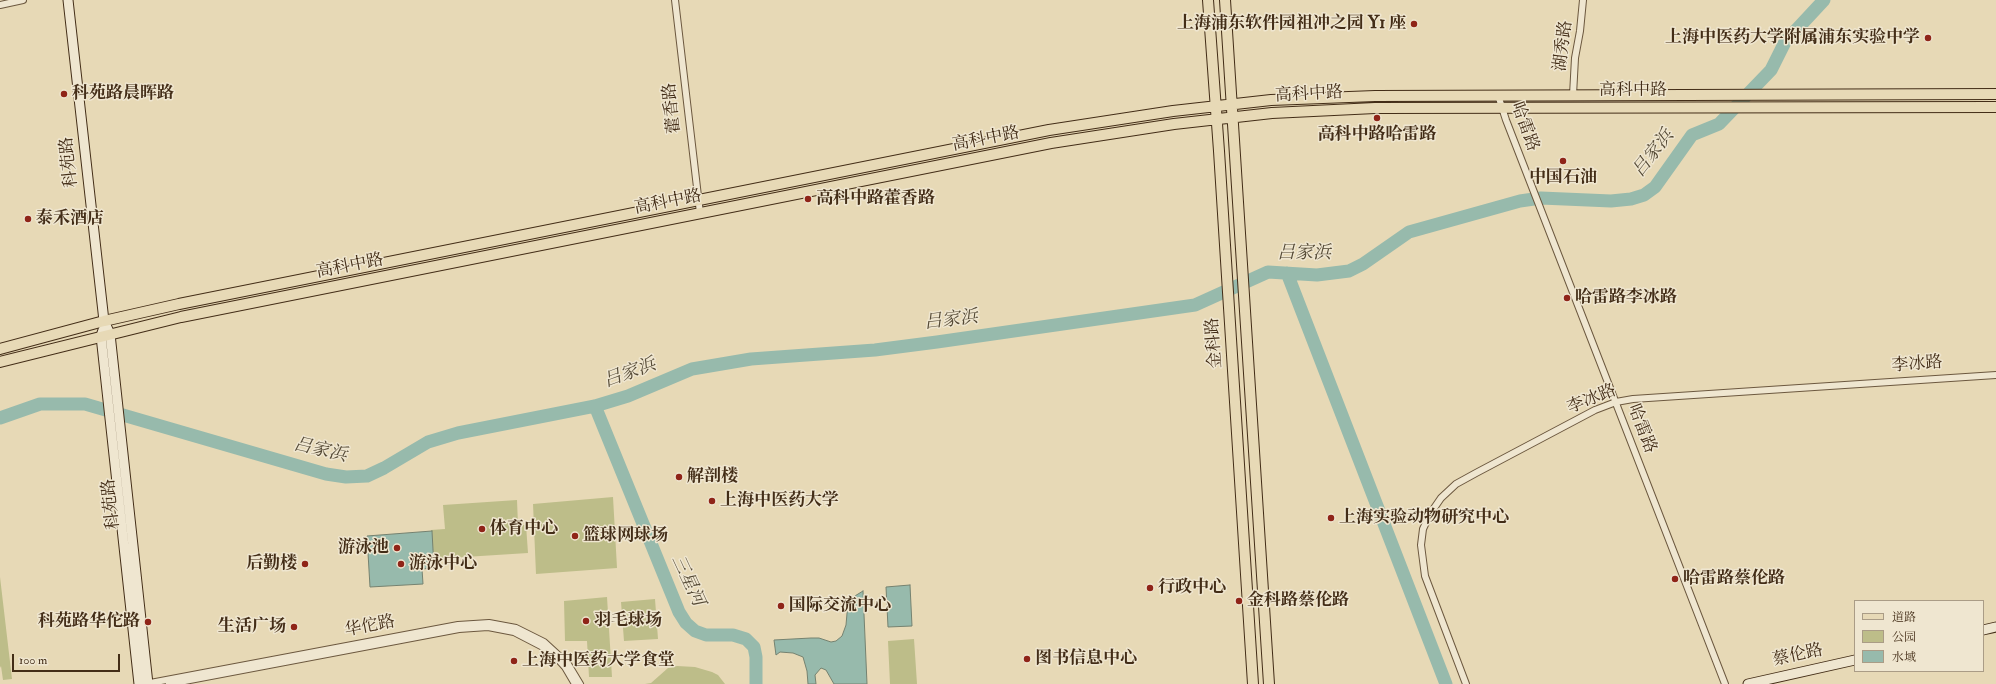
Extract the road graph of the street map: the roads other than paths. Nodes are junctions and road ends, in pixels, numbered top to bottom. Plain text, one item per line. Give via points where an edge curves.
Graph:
1 (23, 0) edge
2 (68, 0) edge
3 (675, 0) edge
4 (1208, 0) edge
5 (1225, 0) edge
6 (1583, 0) edge
7 (0, 5) edge
8 (1996, 94) edge
9 (1498, 95) junction
10 (1573, 95) junction
11 (1232, 104) junction
12 (1216, 106) junction
13 (1501, 107) junction
14 (1996, 107) edge
15 (1232, 117) junction
16 (1217, 119) junction
17 (697, 201) junction
18 (700, 213) junction
19 (104, 321) junction
20 (106, 335) junction
21 (0, 349) edge
22 (0, 362) edge
23 (1996, 374) edge
24 (1616, 402) junction
25 (1996, 627) edge
26 (1984, 630) edge
27 (1996, 632) edge
28 (1984, 635) edge
29 (1854, 660) edge
30 (1854, 664) edge
31 (145, 684) edge
32 (170, 684) edge
33 (575, 684) edge
34 (580, 684) edge
35 (1253, 684) edge
36 (1269, 684) edge
37 (1466, 684) edge
38 (1725, 684) edge
39 (1748, 684) edge
40 (1771, 684) edge

1 - 7 street
2 - 19 street, 科苑路
3 - 17 street, 藿香路
4 - 12 main road, 金科路
5 - 11 main road, 金科路
6 - 10 street, 湖秀路
8 - 10 main road, 高科中路
9 - 10 main road, 高科中路
9 - 11 main road, 高科中路 via 1308,98
9 - 13 street, 哈雷路
11 - 12 main road, 高科中路
11 - 15 main road, 金科路
12 - 16 main road, 金科路
12 - 17 main road, 高科中路 via 1049,130
13 - 14 main road, 高科中路
13 - 15 main road, 高科中路 via 1375,108
13 - 24 street, 哈雷路
15 - 16 main road, 高科中路
15 - 36 main road, 金科路
16 - 18 main road, 高科中路 via 1112,132 1051,143
16 - 35 main road, 金科路
17 - 18 street, 藿香路
17 - 19 main road, 高科中路
18 - 20 main road, 高科中路 via 181,317
19 - 20 street, 科苑路
19 - 21 main road, 高科中路
20 - 22 main road, 高科中路
20 - 31 street, 科苑路
23 - 24 street, 李冰路
24 - 37 street, 李冰路 via 1595,410 1456,484 1441,498 1430,514 1423,529 1421,545 1425,576
24 - 38 street, 哈雷路
25 - 26 street
27 - 28 street
29 - 39 street, 蔡伦路
30 - 40 street, 蔡伦路
31 - 34 street, 华佗路 via 458,624 488,623 516,628 544,642 568,664
32 - 33 street, 华佗路 via 481,627 514,632 542,646 565,667

